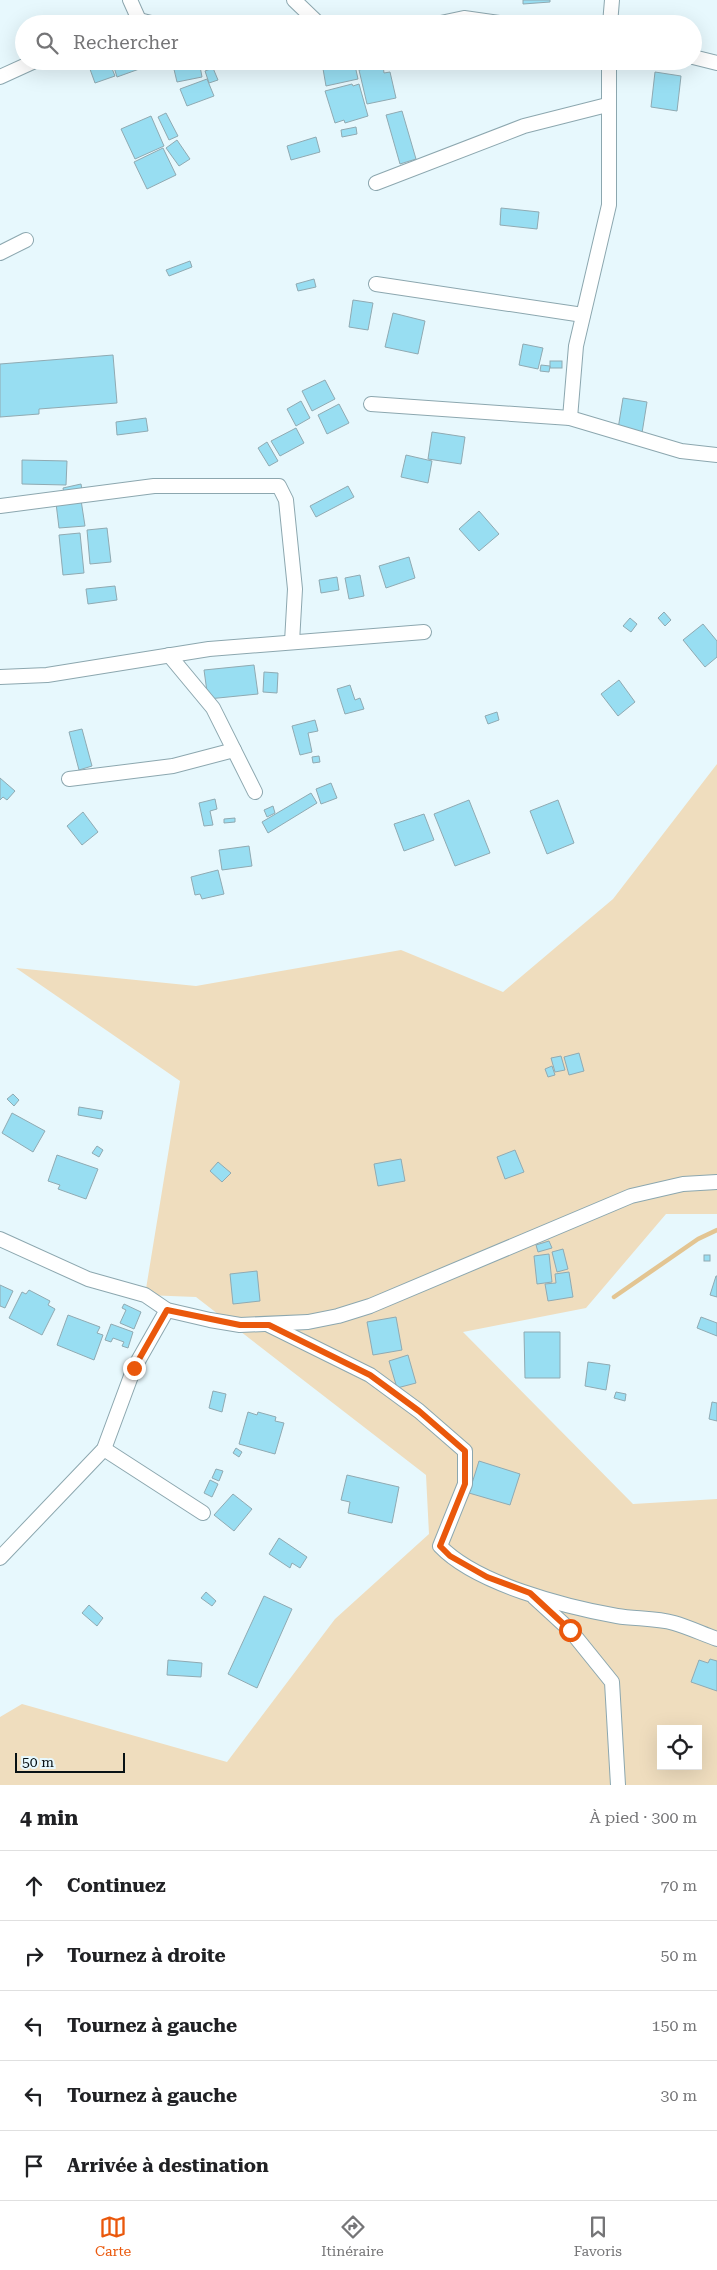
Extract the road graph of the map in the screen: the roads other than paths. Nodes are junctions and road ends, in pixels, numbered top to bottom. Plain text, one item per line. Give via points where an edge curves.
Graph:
1 (130, 0) edge
2 (294, 0) edge
3 (612, 0) edge
4 (137, 15) edge
5 (310, 15) edge
6 (611, 15) edge
7 (702, 59) edge
8 (717, 63) edge
9 (15, 70) edge
10 (609, 70) edge
11 (0, 77) edge
12 (607, 105) junction
13 (376, 183) dead end
14 (26, 240) dead end
15 (0, 253) edge
16 (376, 284) dead end
17 (583, 315) junction
18 (371, 404) dead end
19 (570, 418) junction
20 (717, 455) edge
21 (0, 506) edge
22 (424, 632) dead end
23 (292, 642) junction
24 (169, 655) junction
25 (0, 677) edge
26 (234, 750) junction
27 (69, 779) dead end
28 (255, 792) dead end
29 (717, 1182) edge
30 (0, 1239) edge
31 (167, 1310) junction
32 (269, 1325) junction
33 (104, 1449) junction
34 (203, 1513) dead end
35 (0, 1558) edge
36 (530, 1593) junction
37 (717, 1639) edge
38 (618, 1785) edge

1 - 4 street
2 - 5 street
3 - 6 street
7 - 8 street
9 - 11 street
10 - 12 street
12 - 13 street via 524,126
12 - 17 street via 609,206
14 - 15 street
16 - 17 street
17 - 19 street via 576,346
18 - 19 street
19 - 20 street via 681,451
21 - 23 street via 154,486 279,486 286,500 295,589
22 - 23 street
23 - 24 street
24 - 25 street via 47,675
24 - 26 street via 213,708
26 - 27 street via 173,766
26 - 28 street
29 - 32 street via 683,1184 631,1196 346,1314 308,1322
30 - 31 street via 88,1279 145,1295
31 - 32 street via 240,1325
31 - 33 street via 134,1368
32 - 36 street via 370,1375 465,1451 465,1484 440,1546 450,1556 487,1577
33 - 34 street
33 - 35 street
36 - 37 street via 558,1603 617,1616 672,1623
36 - 38 street via 570,1630 612,1682

